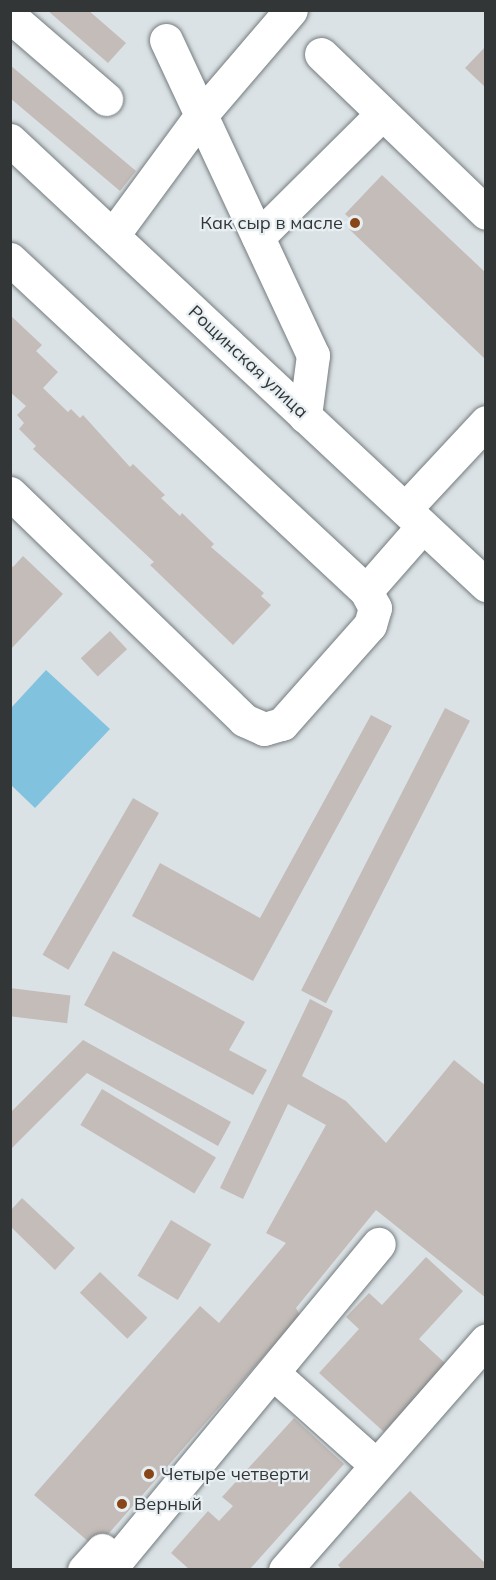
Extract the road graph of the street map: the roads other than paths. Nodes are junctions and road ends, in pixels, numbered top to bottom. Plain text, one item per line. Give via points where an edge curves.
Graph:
1 (291, 10) edge
2 (10, 16) edge
3 (166, 40) dead end
4 (321, 54) dead end
5 (106, 99) dead end
6 (382, 114) junction
7 (201, 115) junction
8 (10, 140) edge
9 (486, 213) edge
10 (113, 235) junction
11 (258, 237) junction
12 (10, 258) edge
13 (305, 416) junction
14 (486, 422) edge
15 (15, 506) edge
16 (414, 518) junction
17 (486, 585) edge
18 (366, 591) junction
19 (379, 1244) dead end
20 (486, 1340) edge
21 (273, 1373) junction
22 (376, 1465) junction
23 (101, 1560) edge
24 (285, 1569) edge

1 - 7 street
2 - 5 street
3 - 7 street
4 - 6 street
6 - 9 street
6 - 11 street
7 - 10 street
7 - 11 street
8 - 10 street, Рощинская улица
10 - 13 street, Рощинская улица
11 - 13 street via 313,355
12 - 18 street
13 - 16 street, Рощинская улица
14 - 16 street
15 - 18 street via 244,720 264,729 282,724 370,625 375,608
16 - 17 street, Рощинская улица
16 - 18 street
19 - 21 street
20 - 22 street
21 - 22 street
21 - 23 street
22 - 24 street

